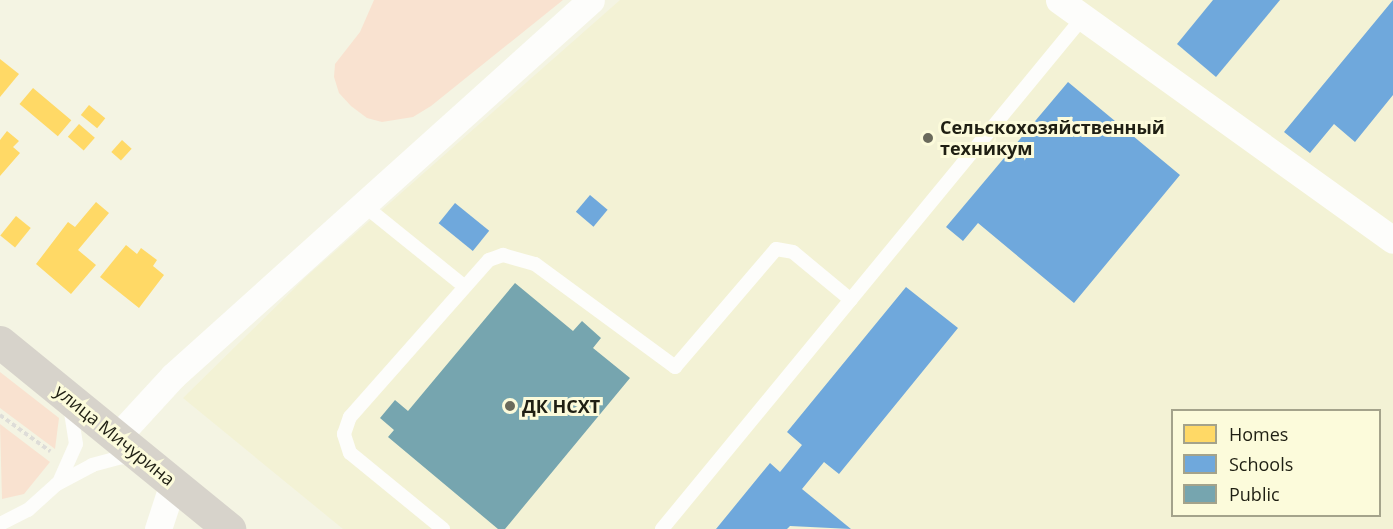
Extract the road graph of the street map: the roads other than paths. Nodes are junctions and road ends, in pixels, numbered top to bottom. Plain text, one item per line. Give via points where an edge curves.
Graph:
1 (591, 0) edge
2 (1059, 0) edge
3 (1084, 16) junction
4 (361, 203) junction
5 (1393, 240) edge
6 (464, 286) junction
7 (851, 300) junction
8 (0, 342) edge
9 (14, 360) edge
10 (56, 387) junction
11 (117, 437) junction
12 (162, 474) junction
13 (57, 484) junction
14 (28, 510) junction
15 (0, 524) edge
16 (8, 529) edge
17 (158, 529) edge
18 (229, 529) edge
19 (443, 529) edge
20 (662, 529) edge

1 - 4 street
2 - 3 street
3 - 5 street
3 - 7 lane
4 - 6 lane
4 - 11 street via 147,401
6 - 7 lane via 489,260 503,255 518,257 535,264 675,367 776,249 793,252
6 - 19 lane via 350,417 344,434 350,453
7 - 20 lane
8 - 9 main road, улица Мичурина
9 - 10 main road, улица Мичурина
10 - 11 main road, улица Мичурина
10 - 13 lane via 72,412 76,435 73,457
11 - 12 main road, улица Мичурина
12 - 13 lane via 130,458 106,460
12 - 17 street
12 - 18 main road, улица Мичурина
13 - 14 lane
14 - 15 lane
14 - 16 lane

